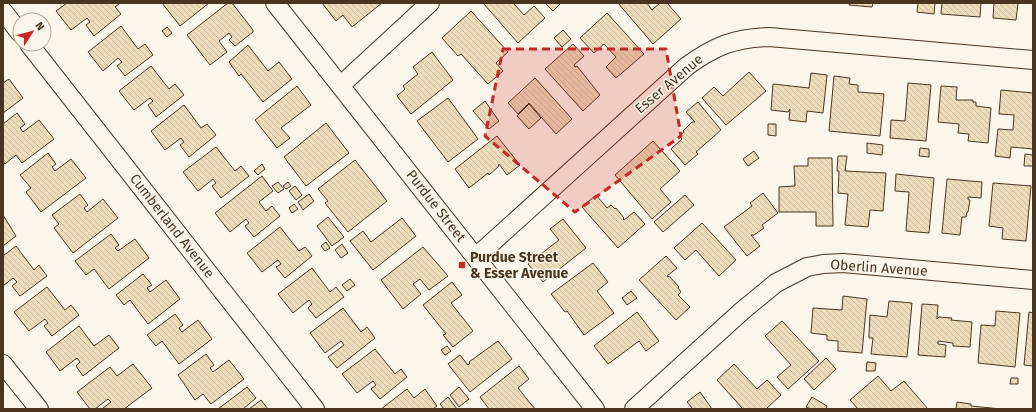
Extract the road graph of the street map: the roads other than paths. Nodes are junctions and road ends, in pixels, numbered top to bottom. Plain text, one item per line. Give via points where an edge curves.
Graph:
1 (276, 3) edge
2 (430, 3) edge
3 (3, 11) edge
4 (12, 23) edge
5 (35, 52) edge
6 (1033, 60) edge
7 (341, 85) junction
8 (476, 257) junction
9 (1033, 280) edge
10 (3, 364) edge
11 (39, 409) edge
12 (315, 409) edge
13 (595, 409) edge
14 (634, 409) edge

1 - 7 street, Purdue Street
2 - 7 street
3 - 4 street
5 - 12 street, Cumberland Avenue
6 - 8 street, Esser Avenue via 769,37 749,38 719,46 687,66
7 - 8 street, Purdue Street
8 - 13 street, Purdue Street
9 - 14 street, Oberlin Avenue via 844,263 807,267 776,283 759,296
10 - 11 street

